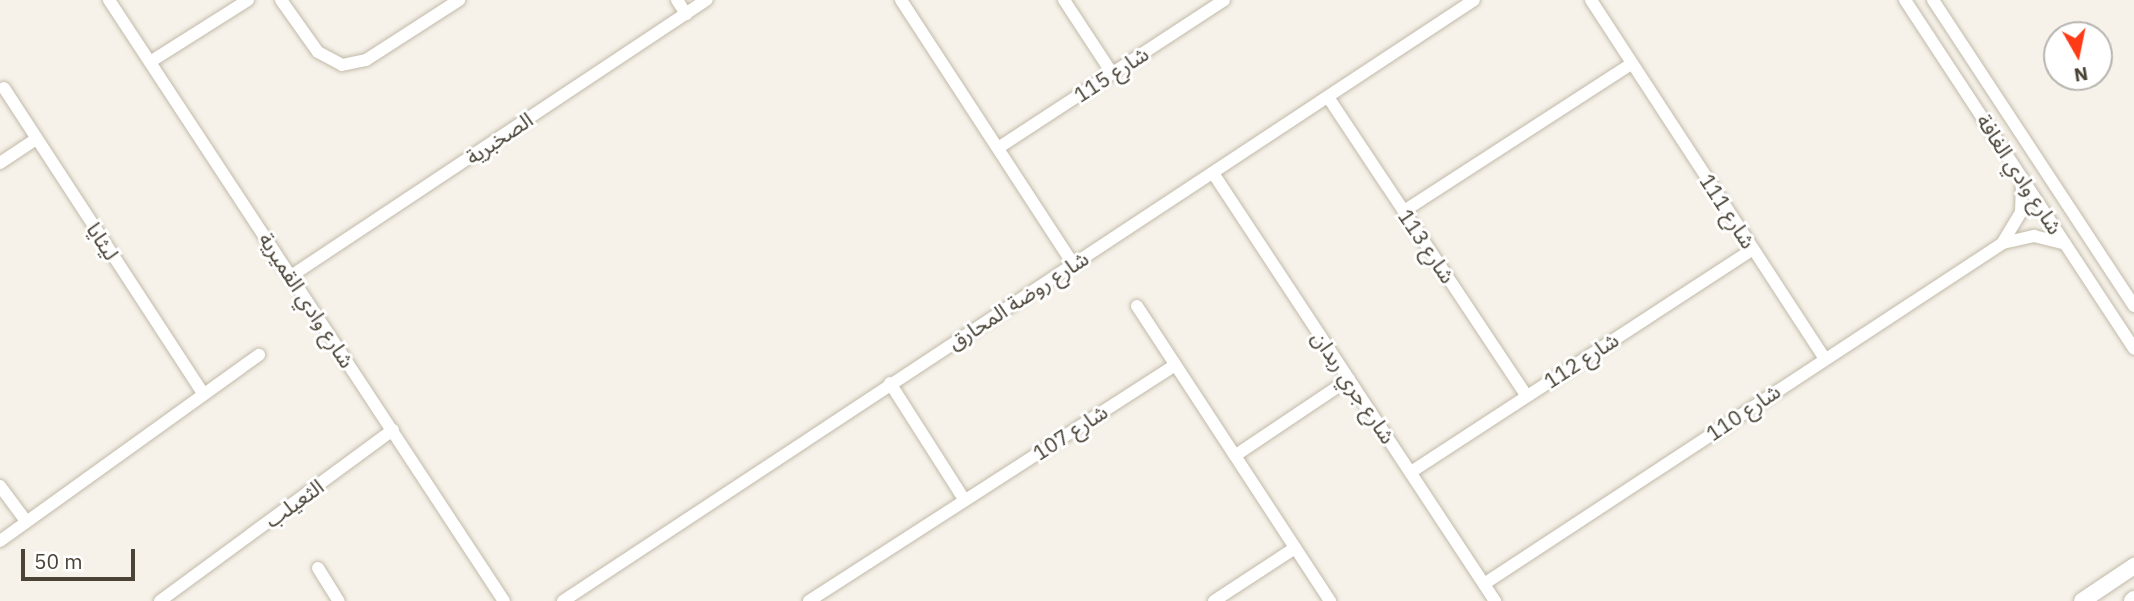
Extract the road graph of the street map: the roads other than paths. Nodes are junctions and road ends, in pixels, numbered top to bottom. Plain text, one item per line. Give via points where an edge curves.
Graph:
1 (109, 0) edge
2 (248, 0) edge
3 (281, 0) edge
4 (459, 0) edge
5 (677, 0) edge
6 (707, 0) edge
7 (901, 0) edge
8 (1064, 0) edge
9 (1224, 0) edge
10 (1474, 0) edge
11 (1591, 0) edge
12 (1905, 0) edge
13 (1933, 0) edge
14 (686, 14) junction
15 (150, 62) junction
16 (1631, 64) junction
17 (1112, 73) junction
18 (4, 88) dead end
19 (1328, 97) junction
20 (36, 139) junction
21 (998, 148) junction
22 (0, 163) edge
23 (1213, 173) junction
24 (2022, 177) junction
25 (1404, 211) junction
26 (2003, 243) junction
27 (2065, 244) junction
28 (1753, 249) junction
29 (1073, 264) junction
30 (291, 276) junction
31 (1138, 306) dead end
32 (2134, 306) edge
33 (2134, 349) edge
34 (259, 355) dead end
35 (1824, 358) junction
36 (1175, 365) junction
37 (1349, 379) junction
38 (890, 383) junction
39 (203, 393) junction
40 (1526, 395) junction
41 (393, 430) junction
42 (1236, 455) junction
43 (1411, 472) junction
44 (0, 486) edge
45 (964, 499) junction
46 (26, 521) junction
47 (0, 541) edge
48 (1295, 548) junction
49 (2134, 566) edge
50 (318, 568) dead end
51 (1484, 584) junction
52 (160, 601) edge
53 (339, 601) edge
54 (504, 601) edge
55 (563, 601) edge
56 (809, 601) edge
57 (1214, 601) edge
58 (1330, 601) edge
59 (1495, 601) edge
60 (2082, 601) edge

1 - 15 street, شارع وادي القميرية
2 - 15 street
3 - 4 street via 318,52 342,65 366,60
5 - 14 street
6 - 14 street, الصخبرية
7 - 21 street
8 - 17 street
9 - 17 street, شارع 115
10 - 19 street, شارع روضة المحارق
11 - 16 street, شارع 111
12 - 24 street, شارع وادي الغافة
13 - 32 street, شارع وادي الغافة
14 - 30 street, الصخبرية
15 - 30 street, شارع وادي القميرية
16 - 25 street
16 - 28 street, شارع 111
17 - 21 street, شارع 115
18 - 20 street, ليثايا
19 - 23 street, شارع روضة المحارق
19 - 25 street, شارع 113
20 - 22 street
20 - 39 street, ليثايا
21 - 29 street
23 - 29 street, شارع روضة المحارق
23 - 37 street, شارع جري ربدان
24 - 26 street, شارع 110 via 2021,212
24 - 27 street, شارع وادي الغافة
25 - 40 street, شارع 113
26 - 27 street, شارع 110 via 2034,236
26 - 35 street, شارع 110
27 - 33 street, شارع وادي الغافة
28 - 35 street, شارع 111
28 - 40 street, شارع 112
29 - 38 street, شارع روضة المحارق
30 - 41 street, شارع وادي القميرية
31 - 36 street
34 - 39 street
35 - 51 street, شارع 110
36 - 42 street
36 - 45 street, شارع 107
37 - 42 street
37 - 43 street, شارع جري ربدان
38 - 45 street
38 - 55 street, شارع روضة المحارق
39 - 46 street
40 - 43 street, شارع 112
41 - 52 street, الثعيلب
41 - 54 street, شارع وادي القميرية
42 - 48 street
43 - 51 street, شارع جري ربدان
44 - 46 street
45 - 56 street, شارع 107
46 - 47 street
48 - 57 street
48 - 58 street
49 - 60 street
50 - 53 street
51 - 59 street, شارع جري ربدان

